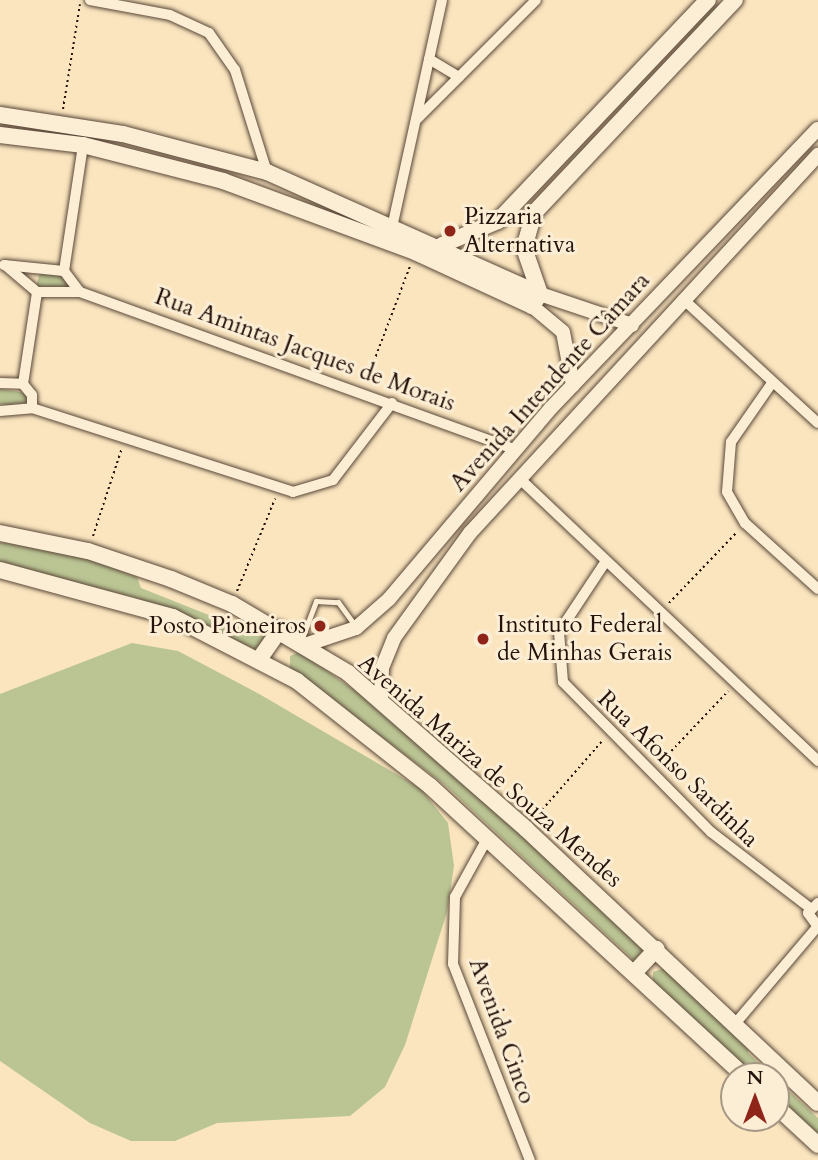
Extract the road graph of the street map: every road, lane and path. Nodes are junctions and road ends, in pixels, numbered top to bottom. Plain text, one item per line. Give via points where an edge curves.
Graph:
1 (81, 0) edge
2 (90, 0) edge
3 (442, 0) edge
4 (536, 0) edge
5 (708, 0) edge
6 (735, 0) edge
7 (429, 58) junction
8 (459, 77) junction
9 (0, 115) edge
10 (18, 117) junction
11 (416, 120) junction
12 (61, 123) junction
13 (818, 130) edge
14 (7, 135) edge
15 (83, 145) junction
16 (818, 155) edge
17 (267, 172) junction
18 (533, 187) junction
19 (324, 195) junction
20 (545, 200) junction
21 (314, 212) junction
22 (393, 223) junction
23 (719, 232) junction
24 (732, 244) junction
25 (442, 245) junction
26 (415, 252) junction
27 (3, 265) edge
28 (64, 271) junction
29 (37, 292) junction
30 (80, 292) junction
31 (683, 299) junction
32 (536, 300) junction
33 (632, 325) junction
34 (0, 383) edge
35 (772, 383) junction
36 (23, 384) junction
37 (573, 385) junction
38 (363, 390) junction
39 (392, 402) junction
40 (32, 408) junction
41 (551, 408) junction
42 (0, 411) edge
43 (818, 423) edge
44 (566, 424) junction
45 (125, 437) junction
46 (514, 449) junction
47 (519, 478) junction
48 (278, 491) junction
49 (455, 520) junction
50 (746, 523) junction
51 (0, 533) edge
52 (470, 533) junction
53 (88, 551) junction
54 (604, 564) junction
55 (0, 570) edge
56 (818, 589) edge
57 (232, 604) junction
58 (660, 613) junction
59 (356, 628) junction
60 (280, 629) junction
61 (303, 643) junction
62 (260, 658) junction
63 (733, 685) junction
64 (381, 698) junction
65 (608, 734) junction
66 (818, 761) edge
67 (650, 773) junction
68 (526, 829) junction
69 (487, 839) junction
70 (814, 906) edge
71 (818, 927) edge
72 (656, 948) junction
73 (634, 972) junction
74 (734, 1025) junction
75 (729, 1062) edge
76 (818, 1103) edge
77 (790, 1119) edge
78 (818, 1145) edge
79 (530, 1160) edge

1 - 12 path
2 - 17 street via 170,15 209,33 235,70
3 - 7 street
4 - 8 street
5 - 18 main road
6 - 20 main road
7 - 8 street
7 - 11 street
8 - 11 street
9 - 10 main road
10 - 12 main road
10 - 14 main road
11 - 22 street
12 - 17 main road
13 - 23 street, Avenida Intendente Câmara
14 - 15 main road
15 - 21 main road
15 - 28 street
16 - 24 street, Avenida Intendente Câmara
17 - 19 main road
18 - 20 main road
18 - 25 main road via 486,230
19 - 21 main road
19 - 22 main road
20 - 32 main road via 524,240
21 - 26 main road
22 - 25 main road
23 - 24 street
23 - 33 street, Avenida Intendente Câmara
24 - 31 street, Avenida Intendente Câmara
25 - 32 main road
26 - 32 main road
26 - 38 path
27 - 28 street
27 - 29 street
28 - 30 street
29 - 30 street, Rua Amintas Jacques de Morais
29 - 36 street
30 - 38 street, Rua Amintas Jacques de Morais
31 - 35 street
31 - 44 street, Avenida Intendente Câmara
32 - 33 street
32 - 37 street via 563,332
33 - 37 street, Avenida Intendente Câmara
34 - 36 street
35 - 43 street
35 - 50 street via 727,453 727,492
36 - 40 street via 33,395
37 - 41 street, Avenida Intendente Câmara
38 - 39 street, Rua Amintas Jacques de Morais
39 - 46 street, Rua Amintas Jacques de Morais
39 - 48 street via 333,480 312,490
40 - 42 street
40 - 45 street
41 - 44 street
41 - 46 street, Avenida Intendente Câmara
44 - 47 street, Avenida Intendente Câmara
45 - 48 street
45 - 53 path
46 - 49 street, Avenida Intendente Câmara
47 - 52 street, Avenida Intendente Câmara
47 - 54 street
48 - 57 path
49 - 52 street
49 - 59 street, Avenida Intendente Câmara via 390,599
50 - 56 street
50 - 58 path
51 - 53 main road, Avenida Mariza de Souza Mendes
52 - 64 street, Avenida Intendente Câmara via 394,638 382,668
53 - 57 main road, Avenida Mariza de Souza Mendes
54 - 58 street
54 - 65 street, Rua Afonso Sardinha via 565,617 556,651 569,692
55 - 62 main road, Avenida Mariza de Souza Mendes via 173,617
57 - 60 main road, Avenida Mariza de Souza Mendes
58 - 63 street
59 - 61 street, Avenida Intendente Câmara
59 - 61 lane via 338,603 316,601
60 - 61 main road, Avenida Mariza de Souza Mendes
60 - 62 main road
61 - 64 main road, Avenida Mariza de Souza Mendes
62 - 69 main road, Avenida Mariza de Souza Mendes via 366,732
63 - 66 street
63 - 67 path
64 - 68 main road, Avenida Mariza de Souza Mendes
65 - 67 street, Rua Afonso Sardinha
65 - 68 path
67 - 70 street, Rua Afonso Sardinha via 743,861
68 - 72 main road, Avenida Mariza de Souza Mendes
69 - 73 main road, Avenida Mariza de Souza Mendes
69 - 79 street, Avenida Cinco via 455,897 453,964
70 - 71 street via 808,919
71 - 74 street
72 - 73 main road
72 - 74 main road, Avenida Mariza de Souza Mendes
73 - 75 main road, Avenida Mariza de Souza Mendes
74 - 76 main road, Avenida Mariza de Souza Mendes
77 - 78 main road

